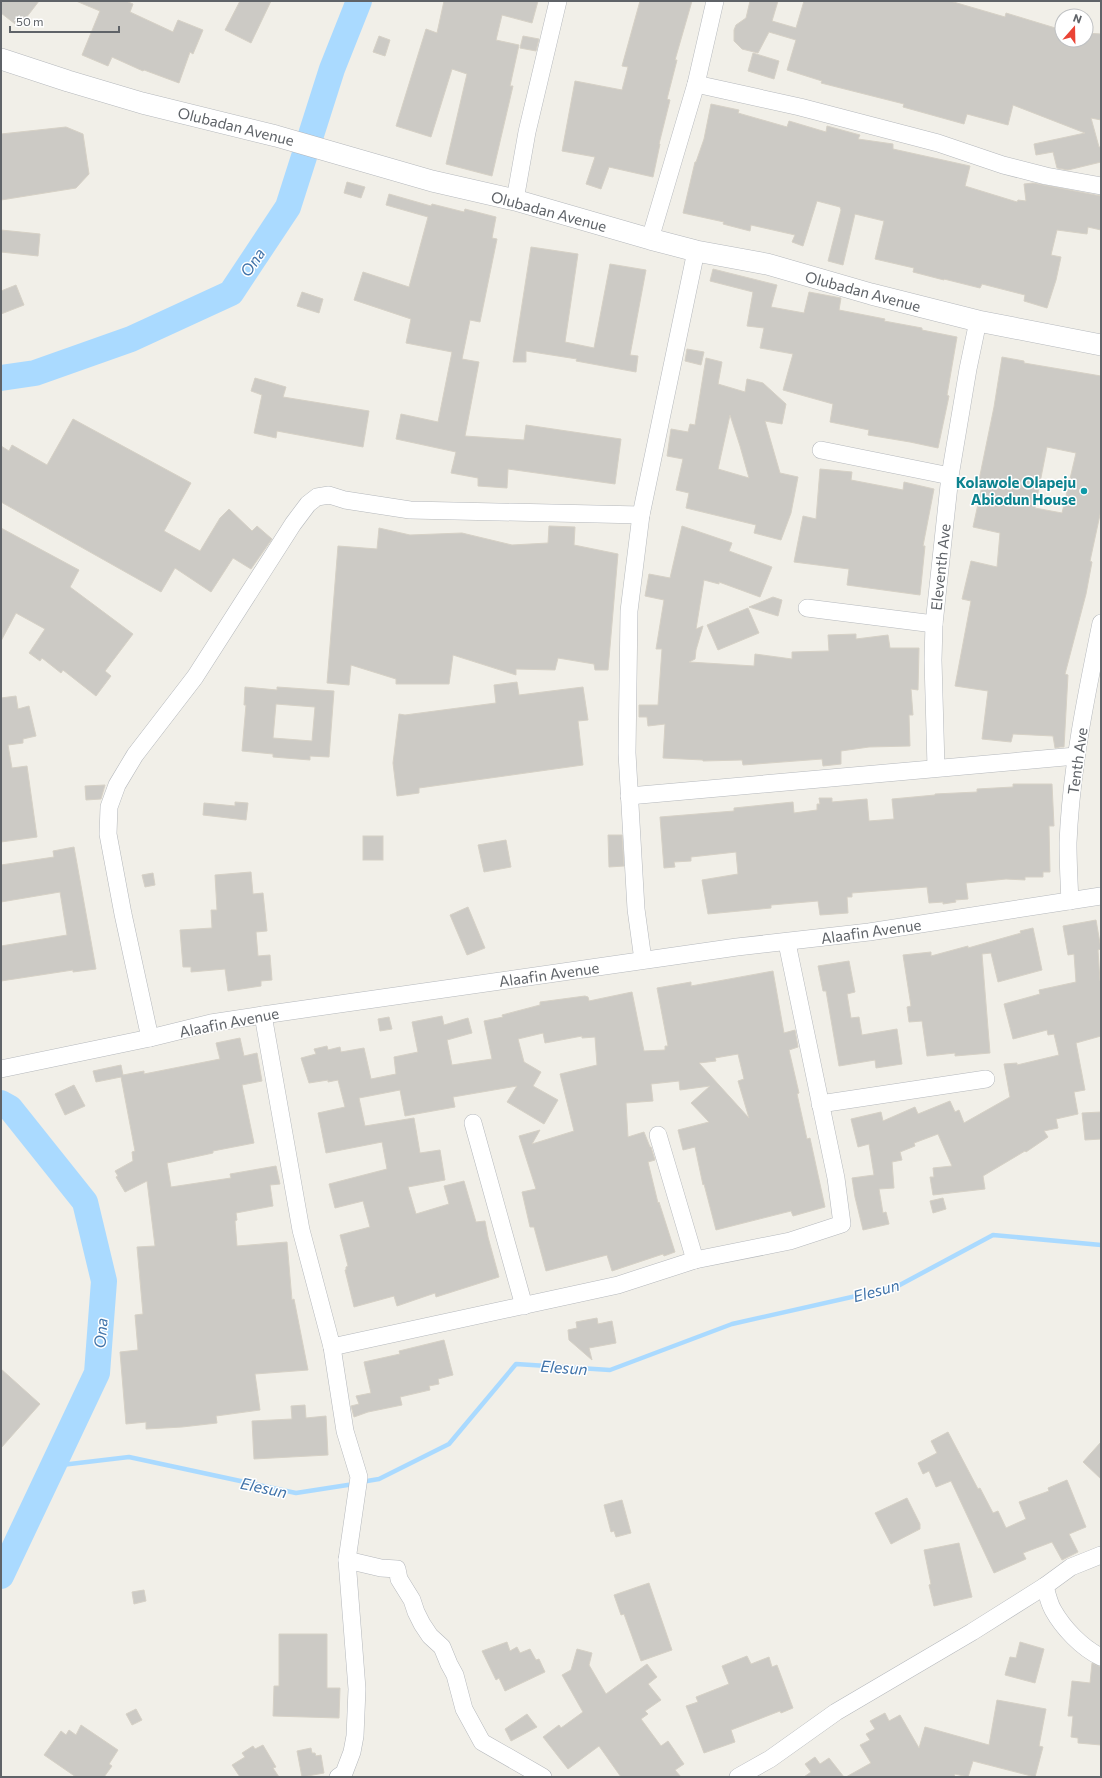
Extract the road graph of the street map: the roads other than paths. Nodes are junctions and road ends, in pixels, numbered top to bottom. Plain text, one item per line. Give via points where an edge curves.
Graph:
1 (558, 1) edge
2 (715, 1) edge
3 (1, 59) edge
4 (696, 84) junction
5 (1101, 186) edge
6 (516, 200) junction
7 (650, 239) junction
8 (696, 251) junction
9 (978, 321) junction
10 (1101, 345) edge
11 (821, 450) dead end
12 (950, 476) junction
13 (641, 515) junction
14 (807, 608) dead end
15 (1101, 623) edge
16 (934, 624) junction
17 (1076, 756) junction
18 (936, 768) junction
19 (629, 796) junction
20 (1101, 896) edge
21 (1070, 901) junction
22 (787, 943) junction
23 (643, 960) junction
24 (263, 1015) junction
25 (150, 1038) junction
26 (1, 1069) edge
27 (986, 1079) dead end
28 (820, 1104) junction
29 (474, 1123) dead end
30 (658, 1135) dead end
31 (695, 1260) junction
32 (524, 1306) junction
33 (332, 1347) junction
34 (1101, 1555) edge
35 (347, 1560) junction
36 (1044, 1586) junction
37 (1101, 1657) edge
38 (338, 1777) edge
39 (542, 1777) edge
40 (738, 1777) edge

1 - 6 street via 527,132
2 - 4 street
3 - 6 street, Olubadan Avenue via 142,103 276,136 432,181
4 - 5 street via 800,107 938,143 1003,165 1046,176
4 - 7 street
6 - 7 street, Olubadan Avenue
7 - 8 street, Olubadan Avenue
8 - 9 street, Olubadan Avenue via 767,264
8 - 13 street
9 - 10 street, Olubadan Avenue
9 - 12 street, Eleventh Ave
11 - 12 street
12 - 16 street, Eleventh Ave
13 - 19 street via 629,611
13 - 25 street via 410,510 345,500 329,495 317,497 308,504 196,677 135,755 117,785 109,807 108,834
14 - 16 street
15 - 17 street, Tenth Ave
16 - 18 street, Eleventh Ave
17 - 18 street
17 - 21 street, Tenth Ave via 1068,844
18 - 19 street
19 - 23 street via 636,909
20 - 21 street, Alaafin Avenue
21 - 22 street, Alaafin Avenue
22 - 23 street, Alaafin Avenue
22 - 28 street
23 - 24 street, Alaafin Avenue
24 - 25 street, Alaafin Avenue via 211,1023
24 - 33 street via 301,1230
25 - 26 street, Alaafin Avenue
27 - 28 street
28 - 31 street via 839,1192 842,1224 790,1241
29 - 32 street
30 - 31 street
31 - 32 street via 618,1285
32 - 33 street
33 - 35 street via 345,1431 360,1477
34 - 36 street via 1071,1567
35 - 38 street via 357,1689 356,1736 344,1773
35 - 39 street via 374,1567 397,1569 399,1579 412,1600 422,1624 442,1647 455,1675 464,1709 482,1742
36 - 37 street via 1052,1609 1061,1622 1094,1654
36 - 40 street via 972,1632 836,1712 770,1759

